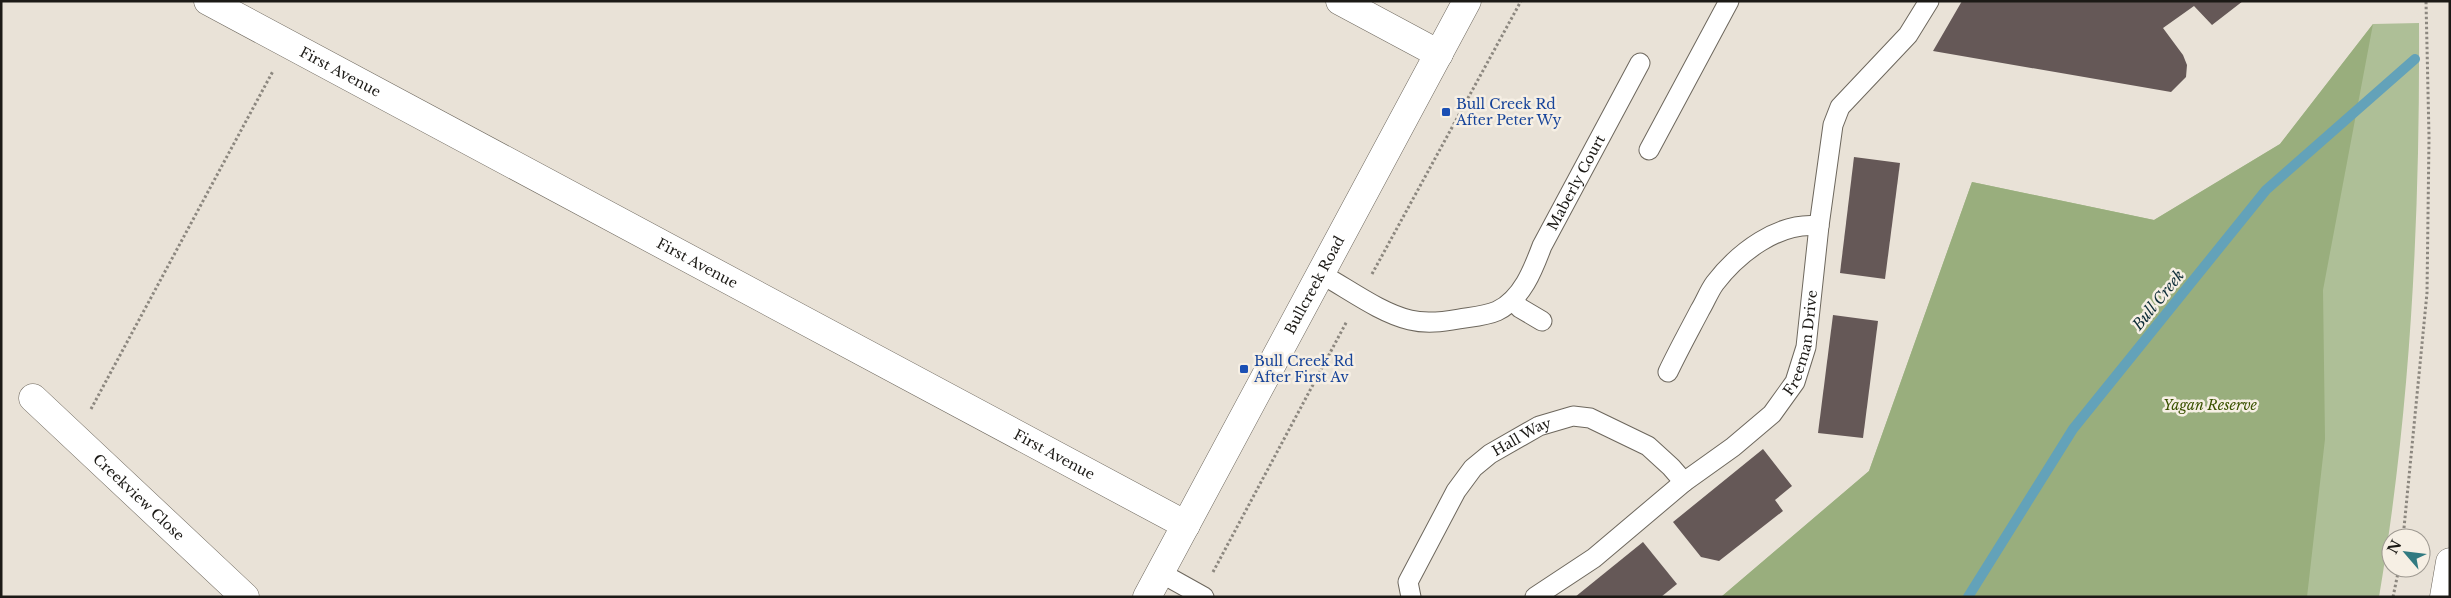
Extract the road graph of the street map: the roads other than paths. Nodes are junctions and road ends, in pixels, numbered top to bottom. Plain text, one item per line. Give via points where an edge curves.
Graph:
1 (208, 1) edge
2 (1340, 1) edge
3 (1467, 1) edge
4 (1729, 1) edge
5 (1929, 1) edge
6 (1439, 54) junction
7 (1640, 63) dead end
8 (1649, 150) dead end
9 (1819, 226) junction
10 (1321, 274) junction
11 (1512, 300) junction
12 (1542, 321) dead end
13 (1668, 372) dead end
14 (33, 398) dead end
15 (1684, 482) junction
16 (1186, 525) junction
17 (2450, 562) edge
18 (1161, 573) junction
19 (1407, 592) edge
20 (245, 597) edge
21 (1147, 597) edge
22 (1204, 597) edge
23 (1535, 597) edge
24 (2444, 597) edge

1 - 16 main road, First Avenue
2 - 6 main road
3 - 6 main road, Bullcreek Road
4 - 8 lane
5 - 9 lane, Freeman Drive via 1908,34 1840,107 1833,125
6 - 10 main road, Bullcreek Road
7 - 11 lane, Maberly Court via 1542,246 1534,268
9 - 13 lane via 1809,224 1791,228 1763,240 1734,263 1714,284
9 - 15 lane, Freeman Drive via 1806,348 1795,382 1772,414
10 - 11 lane, Maberly Court via 1399,316 1430,323 1497,311
10 - 16 main road, Bullcreek Road
11 - 12 lane
14 - 20 main road, Creekview Close
15 - 19 lane, Hall Way via 1648,446 1590,418 1573,416 1539,426 1490,454 1473,468 1456,491
15 - 23 lane, Freeman Drive via 1594,558
16 - 18 main road, Bullcreek Road
17 - 24 main road
18 - 21 main road, Bullcreek Road
18 - 22 lane

